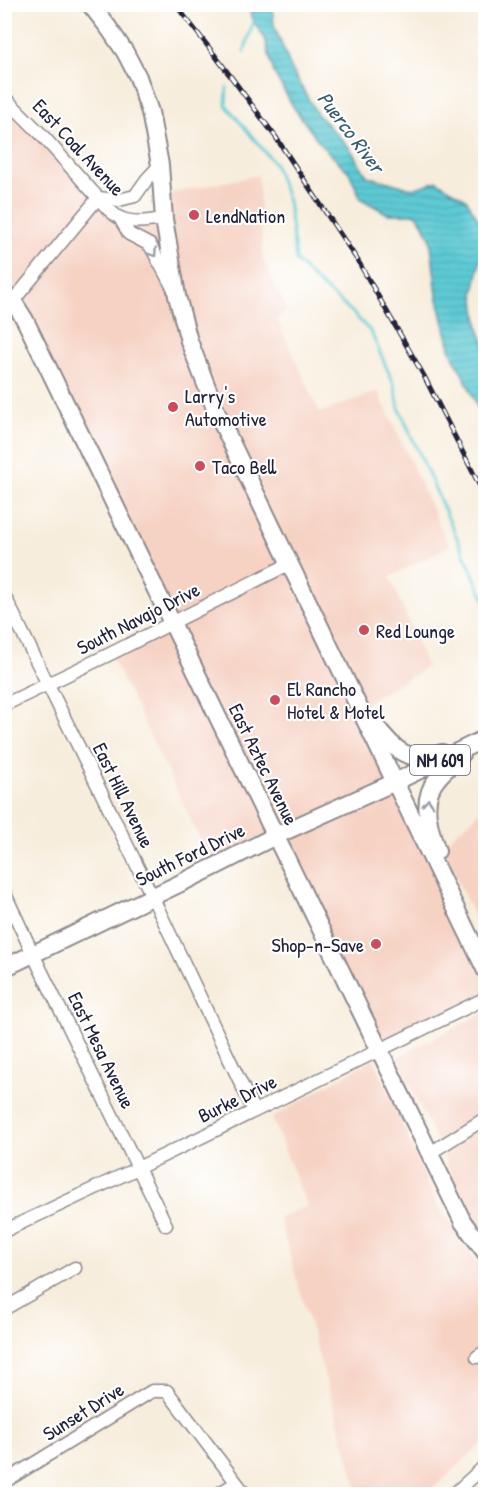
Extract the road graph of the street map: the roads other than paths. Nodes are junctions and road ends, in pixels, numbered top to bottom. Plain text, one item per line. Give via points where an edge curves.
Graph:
1 (90, 4) edge
2 (4, 96) edge
3 (160, 165) junction
4 (98, 198) junction
5 (120, 218) junction
6 (164, 219) junction
7 (177, 296) junction
8 (7, 302) edge
9 (289, 564) junction
10 (4, 595) edge
11 (172, 623) junction
12 (344, 677) junction
13 (48, 684) junction
14 (4, 705) edge
15 (479, 742) edge
16 (395, 782) junction
17 (275, 836) junction
18 (4, 892) edge
19 (152, 896) junction
20 (470, 939) junction
21 (33, 954) junction
22 (4, 968) edge
23 (486, 971) edge
24 (486, 998) edge
25 (380, 1050) junction
26 (254, 1111) junction
27 (486, 1118) edge
28 (430, 1153) junction
29 (138, 1168) junction
30 (166, 1225) dead end
31 (4, 1231) edge
32 (486, 1253) edge
33 (75, 1268) dead end
34 (4, 1309) edge
35 (486, 1465) edge
36 (4, 1482) edge
37 (236, 1484) junction
38 (218, 1494) edge
39 (245, 1494) edge
40 (454, 1494) edge

1 - 3 main road via 138,77 150,112
2 - 4 street, East Coal Avenue
3 - 4 street via 135,196 119,200
3 - 6 main road
4 - 5 street, East Coal Avenue
4 - 8 street
5 - 6 street, East Coal Avenue via 146,222
5 -> 7 street via 129,234 150,246
6 - 7 main road
7 - 9 main road via 213,404
8 - 11 main road, East Aztec Avenue via 25,320
9 - 11 street, South Navajo Drive
9 - 12 main road
10 - 13 street, East Hill Avenue
11 - 13 street, South Navajo Drive
11 - 17 main road, East Aztec Avenue
12 - 15 main road via 370,720 398,751 426,758
12 - 16 main road
13 - 14 street, South Navajo Drive
13 - 19 street, East Hill Avenue
15 - 16 main road, NM 609
20 -> 15 main road via 434,843 427,802 436,779
16 - 17 main road, South Ford Drive
16 - 20 main road
17 - 19 main road, South Ford Drive
17 - 25 main road, East Aztec Avenue
18 - 21 street, East Mesa Avenue
19 - 21 main road, South Ford Drive
19 - 26 street, East Hill Avenue
20 - 23 main road
21 - 22 main road, South Ford Drive
21 - 29 street, East Mesa Avenue
24 - 25 street, Burke Drive
25 - 26 street, Burke Drive
25 - 28 main road, East Aztec Avenue
26 - 29 street, Burke Drive
27 - 28 street
28 - 32 main road, East Aztec Avenue via 464,1222
29 - 30 street, East Mesa Avenue
29 - 31 street, Burke Drive
33 - 34 street
35 - 40 street
36 - 37 street, Sunset Drive via 152,1391 167,1391
37 - 38 street
37 - 39 street

